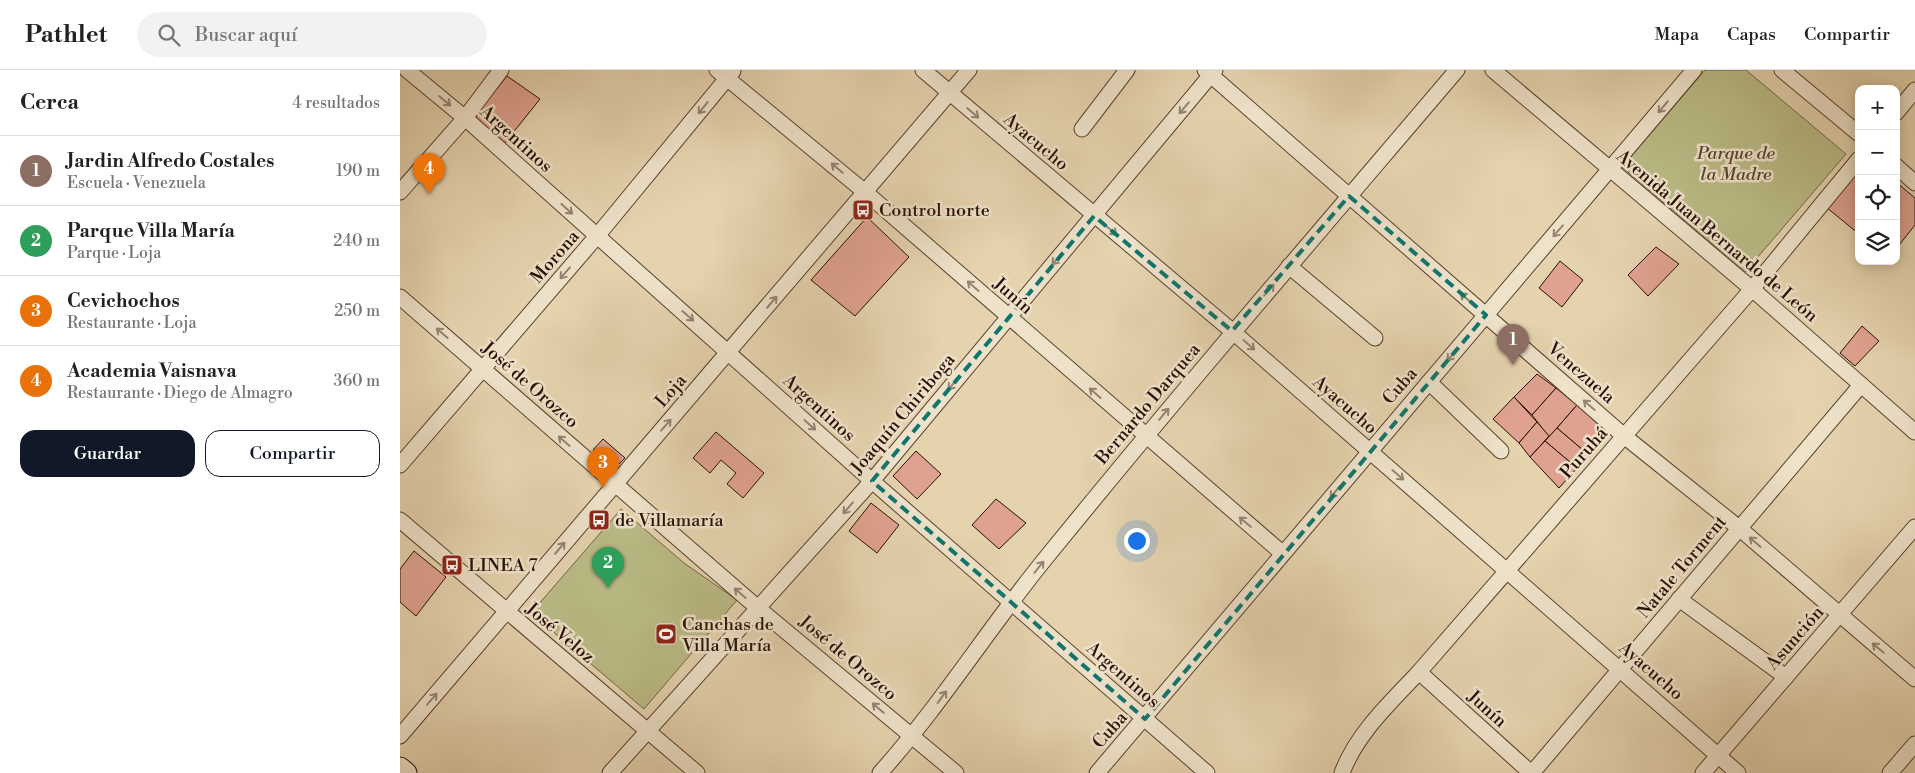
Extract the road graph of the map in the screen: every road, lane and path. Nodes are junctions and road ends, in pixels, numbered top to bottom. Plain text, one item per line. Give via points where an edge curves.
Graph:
1 (407, 70) edge
2 (501, 70) edge
3 (923, 70) edge
4 (969, 70) edge
5 (1127, 70) edge
6 (1457, 70) edge
7 (1494, 70) edge
8 (1694, 70) edge
9 (1782, 70) edge
10 (1210, 72) edge
11 (726, 73) edge
12 (1915, 90) edge
13 (949, 93) junction
14 (1900, 108) edge
15 (465, 118) junction
16 (1082, 129) dead end
17 (1855, 131) edge
18 (1855, 164) edge
19 (1610, 170) junction
20 (1900, 170) edge
21 (1915, 183) edge
22 (400, 192) edge
23 (865, 192) junction
24 (1350, 196) junction
25 (1094, 216) junction
26 (597, 236) junction
27 (1289, 266) junction
28 (1752, 289) junction
29 (400, 297) edge
30 (1486, 315) junction
31 (1009, 317) junction
32 (1232, 331) junction
33 (1374, 338) dead end
34 (729, 352) junction
35 (482, 368) junction
36 (1429, 382) junction
37 (1861, 385) junction
38 (1915, 432) edge
39 (1145, 436) junction
40 (1624, 436) junction
41 (1370, 451) junction
42 (1501, 451) dead end
43 (400, 465) edge
44 (872, 481) junction
45 (614, 484) junction
46 (400, 520) edge
47 (1915, 527) edge
48 (1739, 528) junction
49 (1282, 554) junction
50 (1508, 570) junction
51 (1679, 599) junction
52 (1010, 602) junction
53 (759, 609) junction
54 (506, 612) junction
55 (1839, 615) junction
56 (1620, 669) junction
57 (1419, 672) junction
58 (1786, 677) junction
59 (1915, 679) edge
60 (1145, 719) junction
61 (646, 730) junction
62 (400, 736) edge
63 (913, 736) junction
64 (1915, 744) edge
65 (1718, 755) junction
66 (400, 768) edge
67 (406, 773) edge
68 (610, 773) edge
69 (697, 773) edge
70 (880, 773) edge
71 (956, 773) edge
72 (1097, 773) edge
73 (1207, 773) edge
74 (1342, 773) edge
75 (1532, 773) edge
76 (1703, 773) edge
77 (1738, 773) edge
78 (1890, 773) edge

1 -> 15 street, Argentinos
2 - 15 street
3 - 13 street, Ayacucho
4 - 13 street, Loja
5 - 16 street
6 - 24 street, Bernardo Darquea
7 - 19 street, Avenida Juan Bernardo de León
8 -> 19 street, Cuba
9 - 17 street
10 - 24 street, Venezuela
10 -> 25 street, Joaquín Chiriboga
23 -> 11 street, Junín
11 -> 26 street, Morona
12 - 14 street
13 - 23 street, Loja
13 -> 25 street, Ayacucho
15 - 22 street
15 -> 26 street, Argentinos
18 - 28 street, Puruhá
19 - 28 street, Avenida Juan Bernardo de León
19 -> 30 street, Cuba
20 - 21 street
31 -> 23 street, Junín
34 -> 23 street, Loja
24 - 27 street, Bernardo Darquea
30 -> 24 street, Venezuela
25 -> 31 street, Joaquín Chiriboga
25 -> 32 street, Ayacucho
26 -> 34 street, Argentinos
26 -> 35 street, Morona
32 -> 27 street, Bernardo Darquea
27 - 33 street
28 - 37 street, Avenida Juan Bernardo de León
28 - 40 street, Puruhá
35 -> 29 street, José de Orozco
30 -> 36 street, Cuba
40 -> 30 street, Venezuela
39 -> 31 street, Junín
31 -> 44 street, Joaquín Chiriboga
39 -> 32 street, Bernardo Darquea
32 -> 41 street, Ayacucho
34 -> 44 street, Argentinos
45 -> 34 street, Loja
35 - 43 street, Morona
45 -> 35 street, José de Orozco
36 - 41 street, Cuba
36 - 42 street
37 - 38 street, Avenida Juan Bernardo de León
37 - 48 street, Natale Torment
49 -> 39 street, Junín
52 -> 39 street, Bernardo Darquea
40 - 48 street, Venezuela
40 - 50 street, Puruhá
41 -> 49 street, Cuba
41 -> 50 street, Ayacucho
44 - 52 street, Argentinos
44 -> 53 street, Joaquín Chiriboga
53 -> 45 street, José de Orozco
54 -> 45 street, Loja
46 - 54 street, José Veloz
47 - 55 street, Asunción
48 - 51 street, Natale Torment
55 -> 48 street, Venezuela
49 - 60 street, Cuba
50 - 56 street, Ayacucho
50 - 57 street, Puruhá
51 - 56 street, Natale Torment
51 - 58 street
52 - 60 street, Argentinos
63 -> 52 street, Bernardo Darquea
53 - 61 street, Joaquín Chiriboga
63 -> 53 street, José de Orozco
54 - 61 street, José Veloz
62 -> 54 street, Loja
55 - 58 street, Asunción
59 -> 55 street, Venezuela
56 - 65 street, Ayacucho
56 - 75 street, Natale Torment
57 - 74 street, Puruhá via 1366,730 1348,757
57 - 75 street, Junín
58 - 65 street, Asunción
60 - 72 street, Cuba
60 - 73 street, Argentinos
61 - 68 street, Joaquín Chiriboga
61 - 69 street, José Veloz
63 - 70 street, Bernardo Darquea
63 - 71 street, José de Orozco
64 - 78 street
65 - 76 street, Asunción
65 - 77 street, Ayacucho
66 - 67 main road

